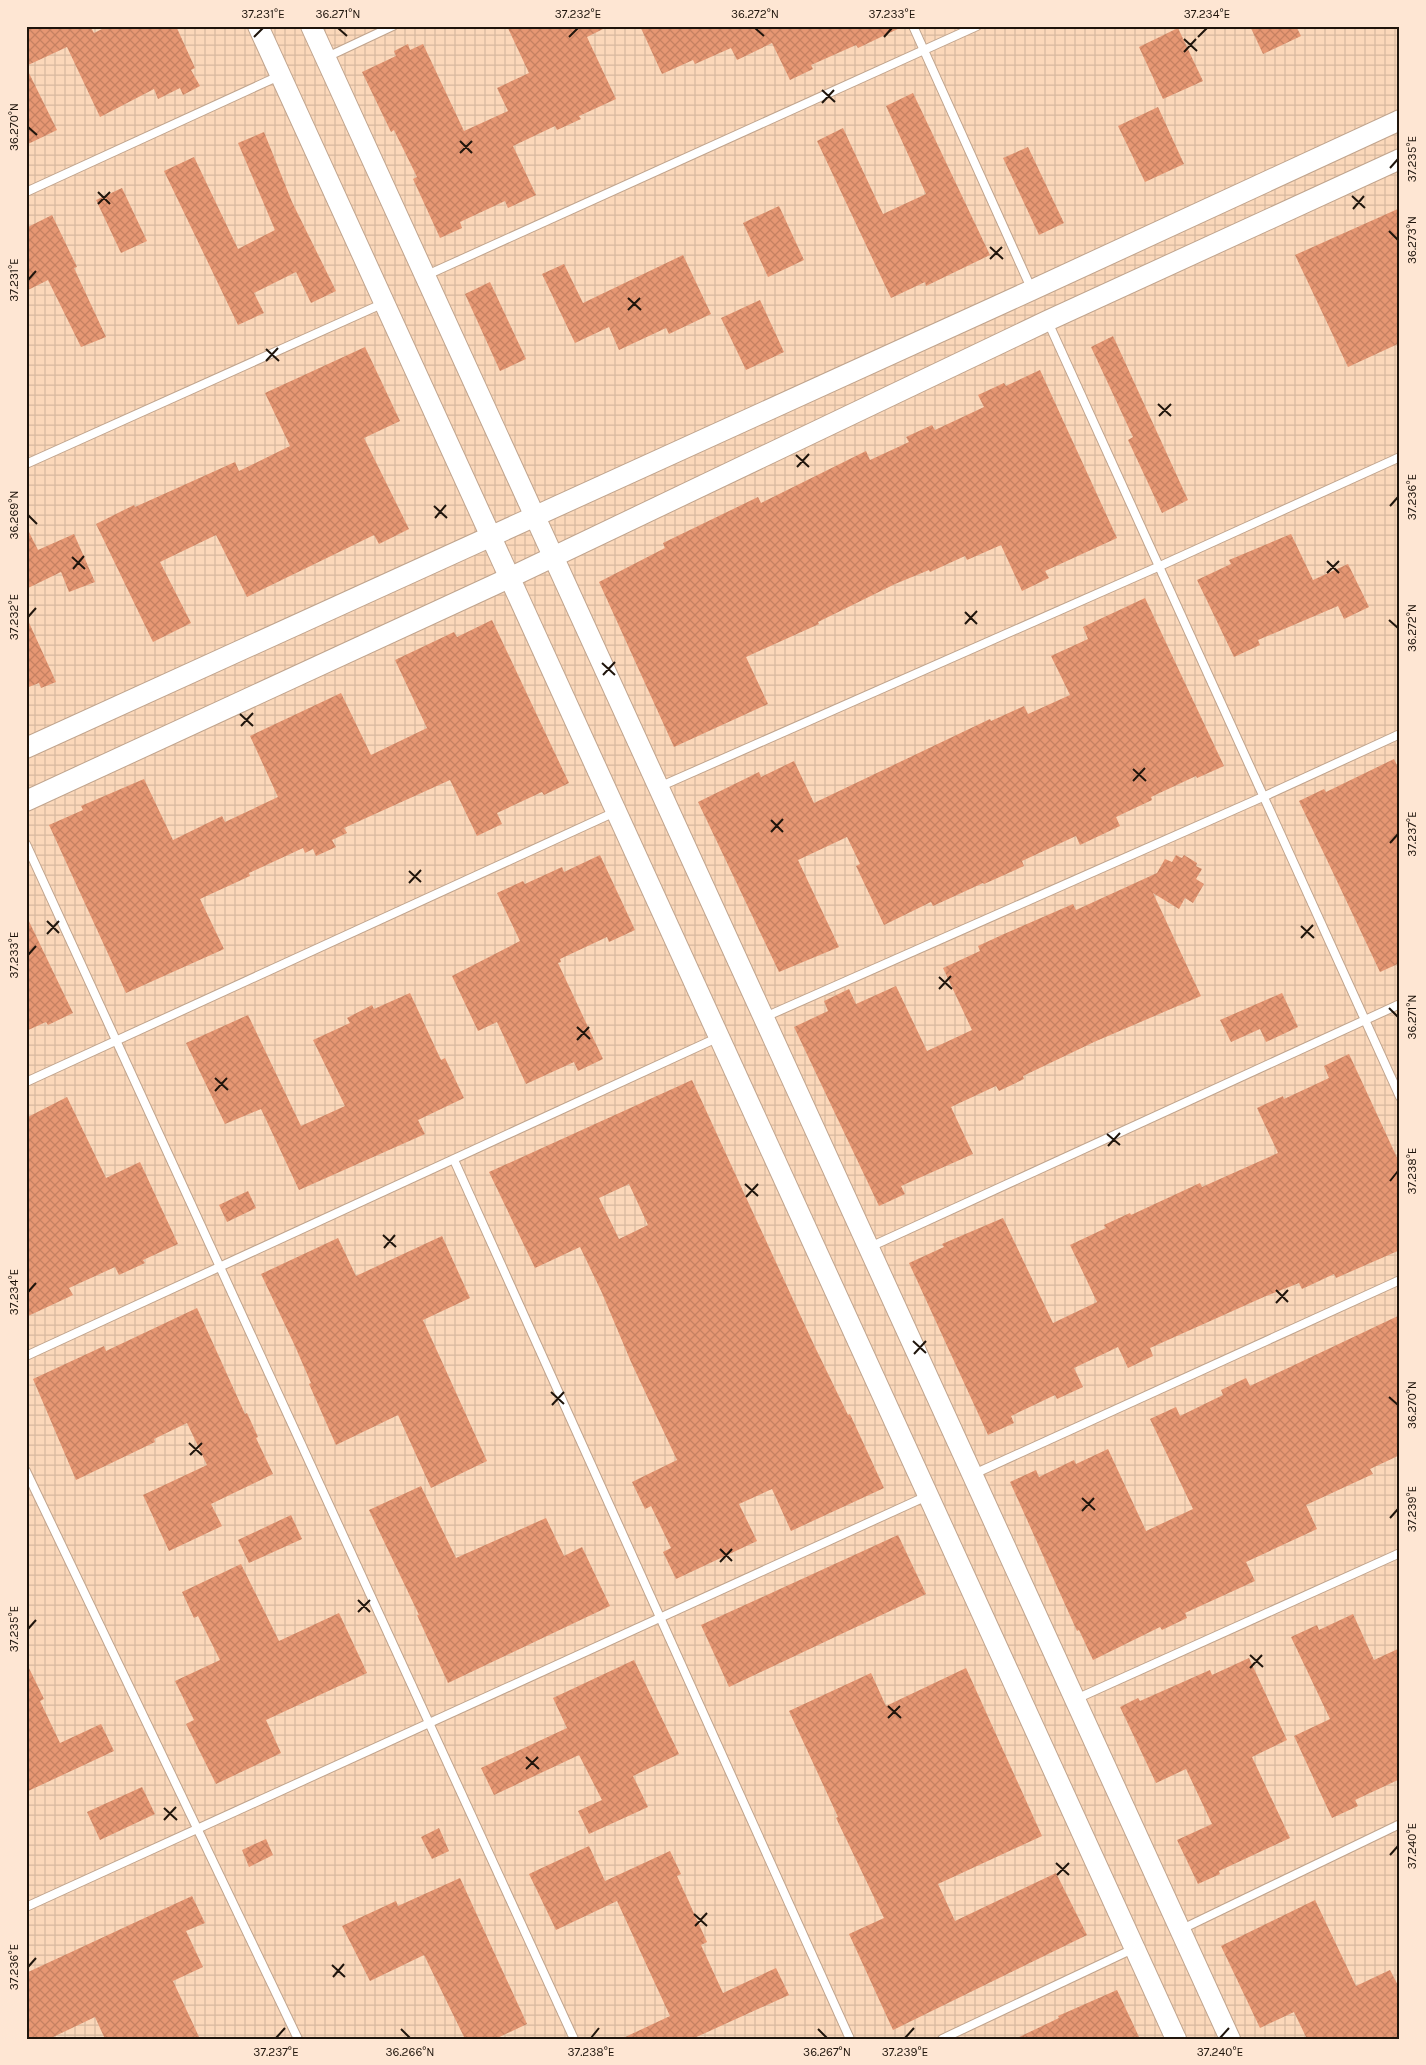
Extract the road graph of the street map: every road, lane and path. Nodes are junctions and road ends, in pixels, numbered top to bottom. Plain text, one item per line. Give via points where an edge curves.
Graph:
1 (258, 26) edge
2 (311, 26) edge
3 (393, 26) edge
4 (913, 26) edge
5 (976, 26) edge
6 (924, 50) junction
7 (325, 57) junction
8 (280, 75) junction
9 (1400, 120) edge
10 (1400, 159) edge
11 (26, 192) edge
12 (425, 276) junction
13 (1032, 290) junction
14 (384, 303) junction
15 (1047, 321) junction
16 (1400, 457) edge
17 (26, 464) edge
18 (535, 517) junction
19 (491, 537) junction
20 (553, 556) junction
21 (1160, 566) junction
22 (509, 578) junction
23 (1400, 734) edge
24 (26, 748) edge
25 (658, 787) junction
26 (1265, 796) junction
27 (26, 800) edge
28 (616, 811) junction
29 (26, 844) edge
30 (1400, 1004) edge
31 (764, 1017) junction
32 (1365, 1020) junction
33 (719, 1037) junction
34 (116, 1040) junction
35 (26, 1082) edge
36 (1400, 1097) edge
37 (454, 1160) junction
38 (868, 1247) junction
39 (221, 1268) junction
40 (1400, 1280) edge
41 (26, 1356) edge
42 (26, 1471) edge
43 (973, 1475) junction
44 (928, 1496) junction
45 (1400, 1553) edge
46 (661, 1618) junction
47 (1075, 1700) junction
48 (429, 1723) junction
49 (1400, 1824) edge
50 (198, 1829) junction
51 (26, 1907) edge
52 (1180, 1930) junction
53 (1135, 1948) junction
54 (298, 2039) edge
55 (574, 2039) edge
56 (850, 2039) edge
57 (942, 2039) edge
58 (1176, 2039) edge
59 (1230, 2039) edge

1 - 8 street
2 - 7 street
3 - 7 lane
4 - 6 lane
5 - 6 lane
6 - 12 lane
6 - 13 lane
7 - 12 street
8 - 11 lane
8 - 14 street
9 - 13 street
10 - 15 street
12 - 18 street
13 - 18 street
14 - 17 lane
14 - 19 street
15 - 20 street
15 - 21 lane
16 - 21 lane
18 - 19 street
18 - 20 street
19 - 22 street
19 - 24 street
20 - 22 street
20 - 25 street
21 - 25 lane
21 - 26 lane
22 - 27 street
22 - 28 street
23 - 26 lane
25 - 31 street
26 - 31 lane
26 - 32 lane
28 - 33 street
28 - 34 lane
29 - 34 lane
30 - 32 lane
31 - 38 street
32 - 36 lane
32 - 38 lane
33 - 37 lane
33 - 44 street
34 - 35 lane
34 - 39 lane
37 - 39 lane
37 - 46 lane
38 - 43 street
39 - 41 lane
39 - 48 lane
40 - 43 lane
42 - 50 lane
43 - 47 street
44 - 46 lane
44 - 53 street
45 - 47 lane
46 - 48 lane
46 - 56 lane
47 - 52 street
48 - 50 lane
48 - 55 lane
49 - 52 lane
50 - 51 lane
50 - 54 lane
52 - 59 street
53 - 57 lane
53 - 58 street

